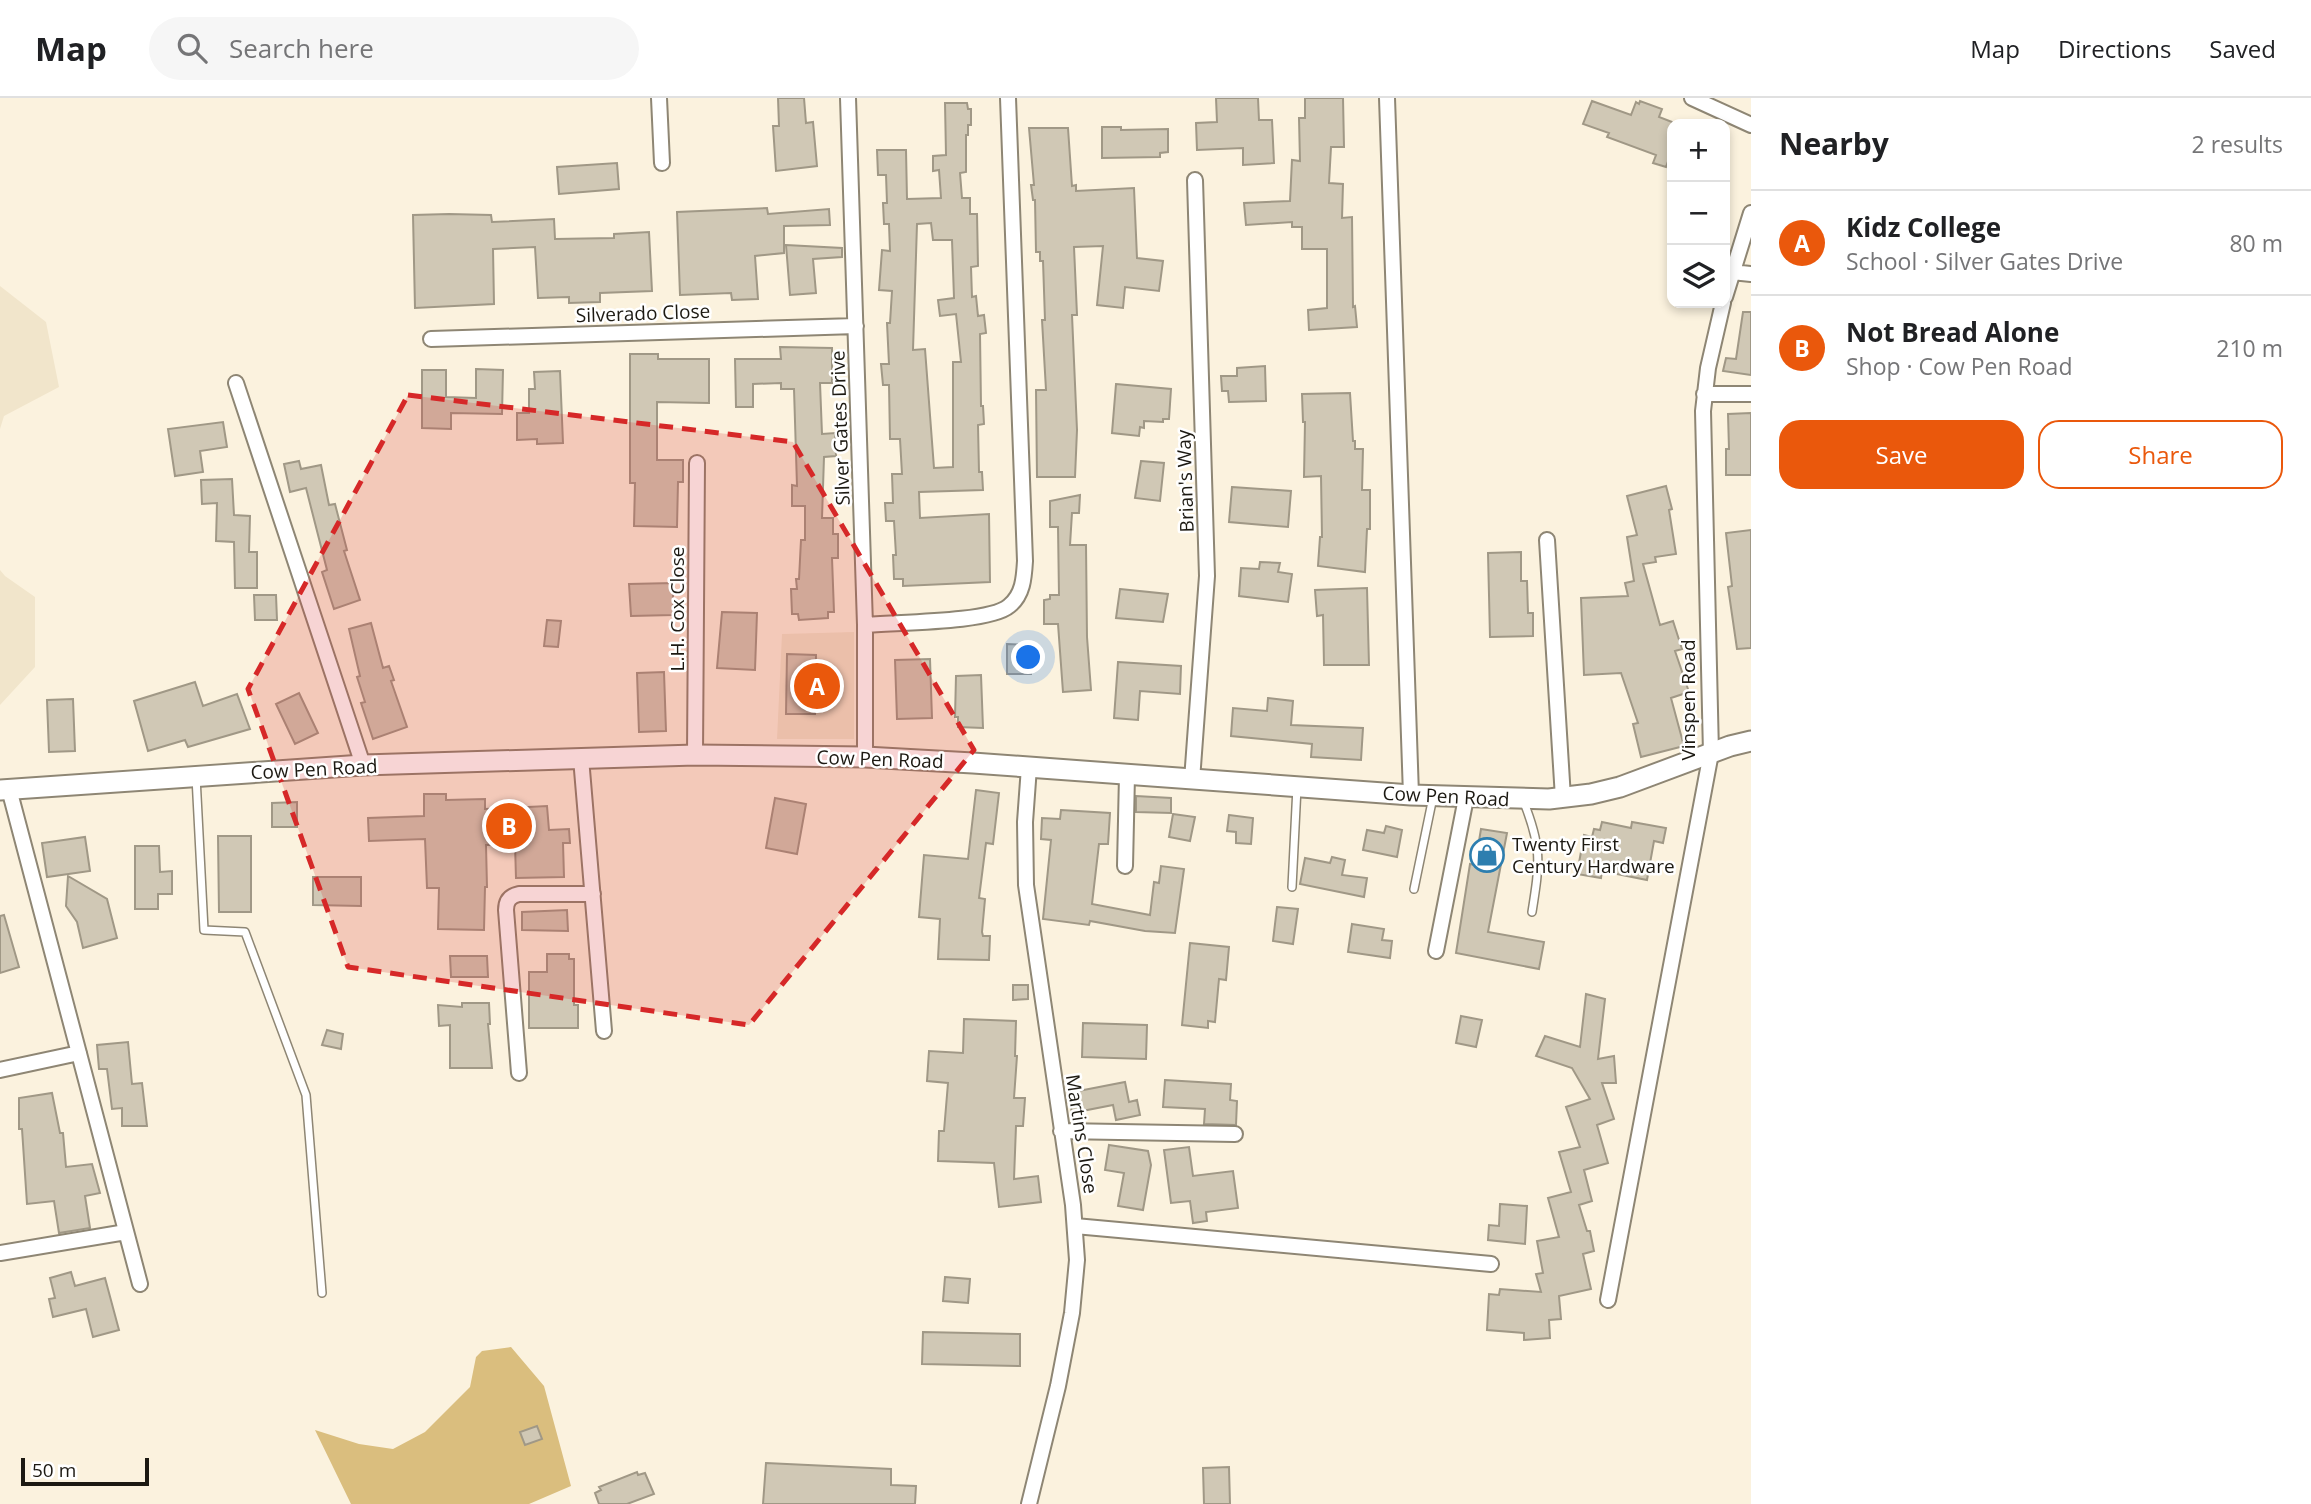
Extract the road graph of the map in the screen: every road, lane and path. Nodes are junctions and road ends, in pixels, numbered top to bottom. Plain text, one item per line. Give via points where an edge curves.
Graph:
1 (659, 98) edge
2 (848, 98) edge
3 (1008, 98) edge
4 (1387, 98) edge
5 (1692, 98) edge
6 (1751, 125) edge
7 (662, 163) dead end
8 (1195, 180) dead end
9 (1751, 212) edge
10 (1732, 272) junction
11 (1751, 274) edge
12 (1730, 279) edge
13 (1722, 308) edge
14 (856, 326) junction
15 (431, 339) dead end
16 (236, 383) dead end
17 (1704, 394) junction
18 (1751, 394) edge
19 (697, 463) dead end
20 (1547, 540) dead end
21 (865, 625) junction
22 (1751, 741) edge
23 (1711, 753) junction
24 (695, 755) junction
25 (865, 757) junction
26 (581, 758) junction
27 (363, 765) junction
28 (1029, 767) junction
29 (1126, 775) junction
30 (196, 776) junction
31 (1192, 780) junction
32 (1297, 787) junction
33 (4, 790) edge
34 (1411, 795) junction
35 (1433, 796) junction
36 (1466, 798) junction
37 (1563, 798) junction
38 (1523, 800) junction
39 (1125, 866) dead end
40 (1292, 887) dead end
41 (1414, 889) dead end
42 (593, 894) junction
43 (1532, 912) dead end
44 (1436, 951) dead end
45 (604, 1031) dead end
46 (79, 1053) junction
47 (0, 1070) edge
48 (519, 1073) dead end
49 (1061, 1131) junction
50 (1235, 1134) dead end
51 (1075, 1226) junction
52 (126, 1232) junction
53 (0, 1253) edge
54 (1492, 1264) dead end
55 (140, 1284) dead end
56 (322, 1293) dead end
57 (1608, 1300) dead end
58 (1029, 1504) edge

1 - 7 street
2 - 14 street, Silver Gates Drive
3 - 21 street via 1025,548 1022,586 1014,602 994,614
4 - 34 street
5 - 6 street
8 - 31 street, Brian's Way via 1208,576
9 - 10 street
10 - 11 street
10 - 12 street
13 - 17 street, Vinspen Road
14 - 15 street, Silverado Close
14 - 21 street, Silver Gates Drive
16 - 27 street
17 - 18 street
17 - 23 street, Vinspen Road
19 - 24 street, L.H. Cox Close
20 - 37 street
21 - 25 street, Silver Gates Drive
22 - 23 main road, Cow Pen Road
23 - 37 main road, Cow Pen Road via 1620,787
23 - 57 street, Vinspen Road
24 - 25 main road, Cow Pen Road
24 - 26 main road, Cow Pen Road
25 - 28 main road, Cow Pen Road
26 - 27 main road, Cow Pen Road
26 - 42 street
27 - 30 main road, Cow Pen Road
28 - 29 main road, Cow Pen Road
28 - 49 street, Martins Close via 1026,885
29 - 31 main road, Cow Pen Road
29 - 39 street
30 - 33 main road, Cow Pen Road
30 - 56 lane via 204,930 245,932 306,1095
31 - 32 main road, Cow Pen Road
32 - 34 main road, Cow Pen Road
32 - 40 lane
33 - 46 street
34 - 35 main road, Cow Pen Road
35 - 36 main road, Cow Pen Road
35 - 41 lane
36 - 38 main road, Cow Pen Road
36 - 44 street
37 - 38 main road, Cow Pen Road
38 - 43 lane via 1539,855
42 - 45 street
42 - 48 street via 519,894 507,903
46 - 47 street
46 - 52 street
49 - 50 street
49 - 51 street, Martins Close
51 - 54 street
51 - 58 street, Martins Close via 1068,1338
52 - 53 street
52 - 55 street

